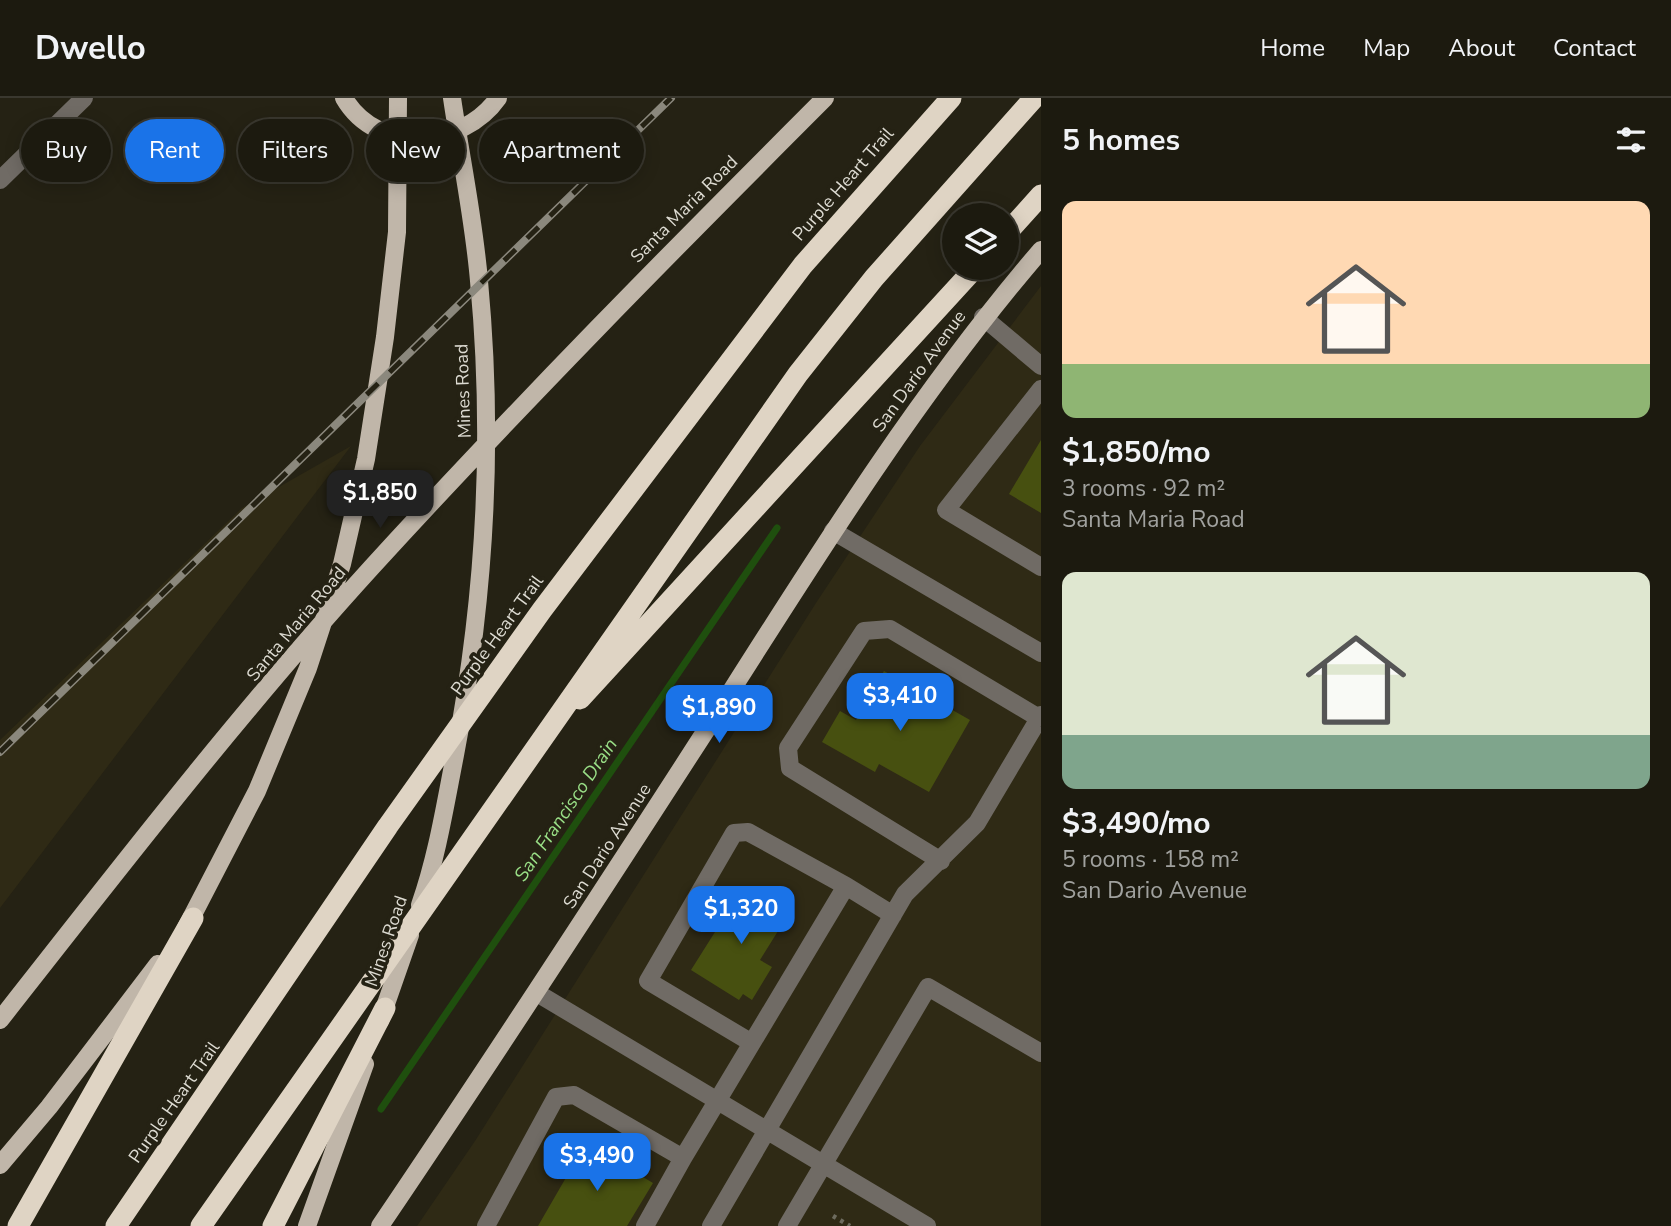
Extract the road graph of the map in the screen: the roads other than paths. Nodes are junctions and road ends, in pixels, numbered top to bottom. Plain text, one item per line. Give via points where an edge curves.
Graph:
1 (84, 98) edge
2 (344, 98) edge
3 (398, 98) edge
4 (452, 98) edge
5 (498, 98) edge
6 (825, 98) edge
7 (951, 98) edge
8 (1034, 98) edge
9 (0, 180) edge
10 (1041, 195) edge
11 (1019, 220) edge
12 (1037, 261) edge
13 (964, 280) edge
14 (983, 317) junction
15 (1041, 366) edge
16 (1041, 389) edge
17 (833, 531) junction
18 (1041, 567) edge
19 (1041, 653) edge
20 (1040, 716) edge
21 (533, 748) junction
22 (941, 861) junction
23 (846, 886) junction
24 (893, 915) junction
25 (194, 918) junction
26 (537, 993) junction
27 (384, 1008) junction
28 (0, 1020) edge
29 (752, 1043) junction
30 (1041, 1053) edge
31 (717, 1102) junction
32 (766, 1132) junction
33 (682, 1158) junction
34 (0, 1165) edge
35 (823, 1165) junction
36 (309, 1223) edge
37 (18, 1226) edge
38 (116, 1226) edge
39 (201, 1226) edge
40 (273, 1226) edge
41 (380, 1226) edge
42 (486, 1226) edge
43 (645, 1226) edge
44 (711, 1226) edge
45 (787, 1226) edge
46 (928, 1226) edge

1 - 9 street
2 - 5 main road via 370,125 398,135 432,139 466,130
3 - 25 main road via 397,232 386,324 366,458 342,564 308,668 257,792
4 - 27 main road, Mines Road via 479,280 487,419 483,568 464,709 432,873
6 - 28 main road, Santa Maria Road via 586,336 369,570 145,834
7 - 38 highway, Purple Heart Trail via 803,265 542,610
8 - 21 highway via 873,278 798,374
10 - 11 highway
12 - 14 main road, San Dario Avenue
13 - 21 highway
14 - 15 street
14 - 17 main road, San Dario Avenue
16 - 18 street via 946,510
17 - 19 street
17 - 26 main road, San Dario Avenue
20 - 22 street via 977,823
20 - 22 street via 890,629 864,631 788,748 790,768
21 - 39 highway
22 - 24 street via 905,894
23 - 24 street
23 - 29 street
23 - 29 street via 748,832 734,833 648,981
24 - 32 street
25 - 34 main road
25 - 37 highway
26 - 31 street
26 - 41 main road, San Dario Avenue
27 - 36 main road, Mines Road
27 - 40 highway
29 - 31 street
30 - 35 street via 928,987
31 - 32 street
31 - 33 street
32 - 35 street
32 - 44 street
33 - 42 street via 574,1095 556,1097
33 - 43 street
35 - 45 street
35 - 46 street

